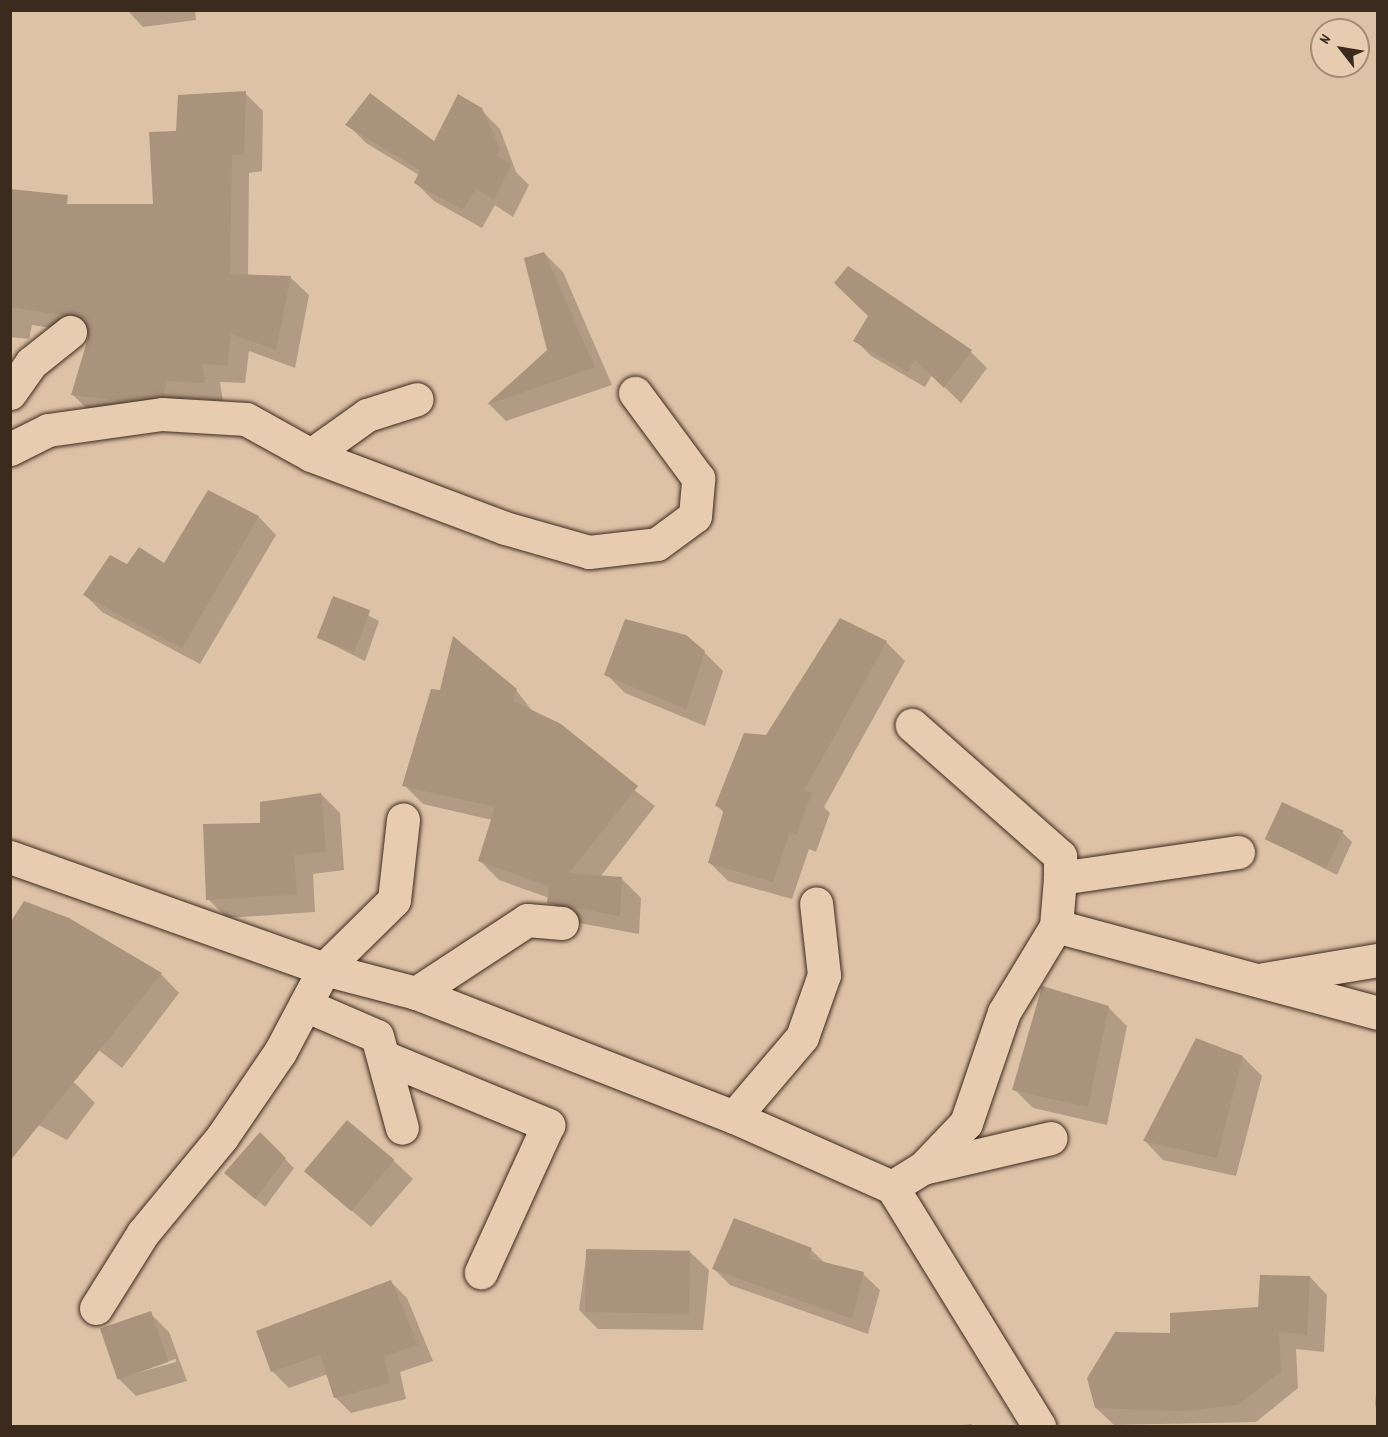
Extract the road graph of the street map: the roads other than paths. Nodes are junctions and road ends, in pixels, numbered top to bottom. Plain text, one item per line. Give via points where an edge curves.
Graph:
1 (70, 332) dead end
2 (10, 393) edge
3 (635, 393) dead end
4 (417, 399) dead end
5 (10, 449) edge
6 (311, 455) junction
7 (912, 725) dead end
8 (403, 820) dead end
9 (1238, 852) dead end
10 (10, 857) edge
11 (1060, 878) junction
12 (816, 903) dead end
13 (562, 923) dead end
14 (1056, 926) junction
15 (1377, 960) edge
16 (324, 969) junction
17 (1251, 981) junction
18 (417, 993) junction
19 (305, 1005) junction
20 (1377, 1013) edge
21 (384, 1057) junction
22 (734, 1118) junction
23 (402, 1128) dead end
24 (1051, 1138) dead end
25 (923, 1168) junction
26 (892, 1187) junction
27 (481, 1272) dead end
28 (96, 1308) dead end
29 (1039, 1426) edge

1 - 2 street via 31,363
3 - 6 street via 698,478 695,516 657,544 589,552 506,528
4 - 6 street via 367,415
5 - 6 street via 48,430 162,414 246,419
7 - 11 street via 1060,856
8 - 16 street via 394,900
9 - 11 street
10 - 16 street
11 - 14 street
12 - 22 street via 824,975 801,1037
13 - 18 street via 527,920
14 - 17 street
14 - 25 street via 1004,1012 966,1123
15 - 17 street
16 - 18 street
16 - 19 street
17 - 20 street
18 - 22 street
19 - 21 street via 377,1036
19 - 28 street via 222,1137 143,1233
21 - 23 street
21 - 27 street via 548,1125
22 - 26 street
24 - 25 street
25 - 26 street
26 - 29 street

